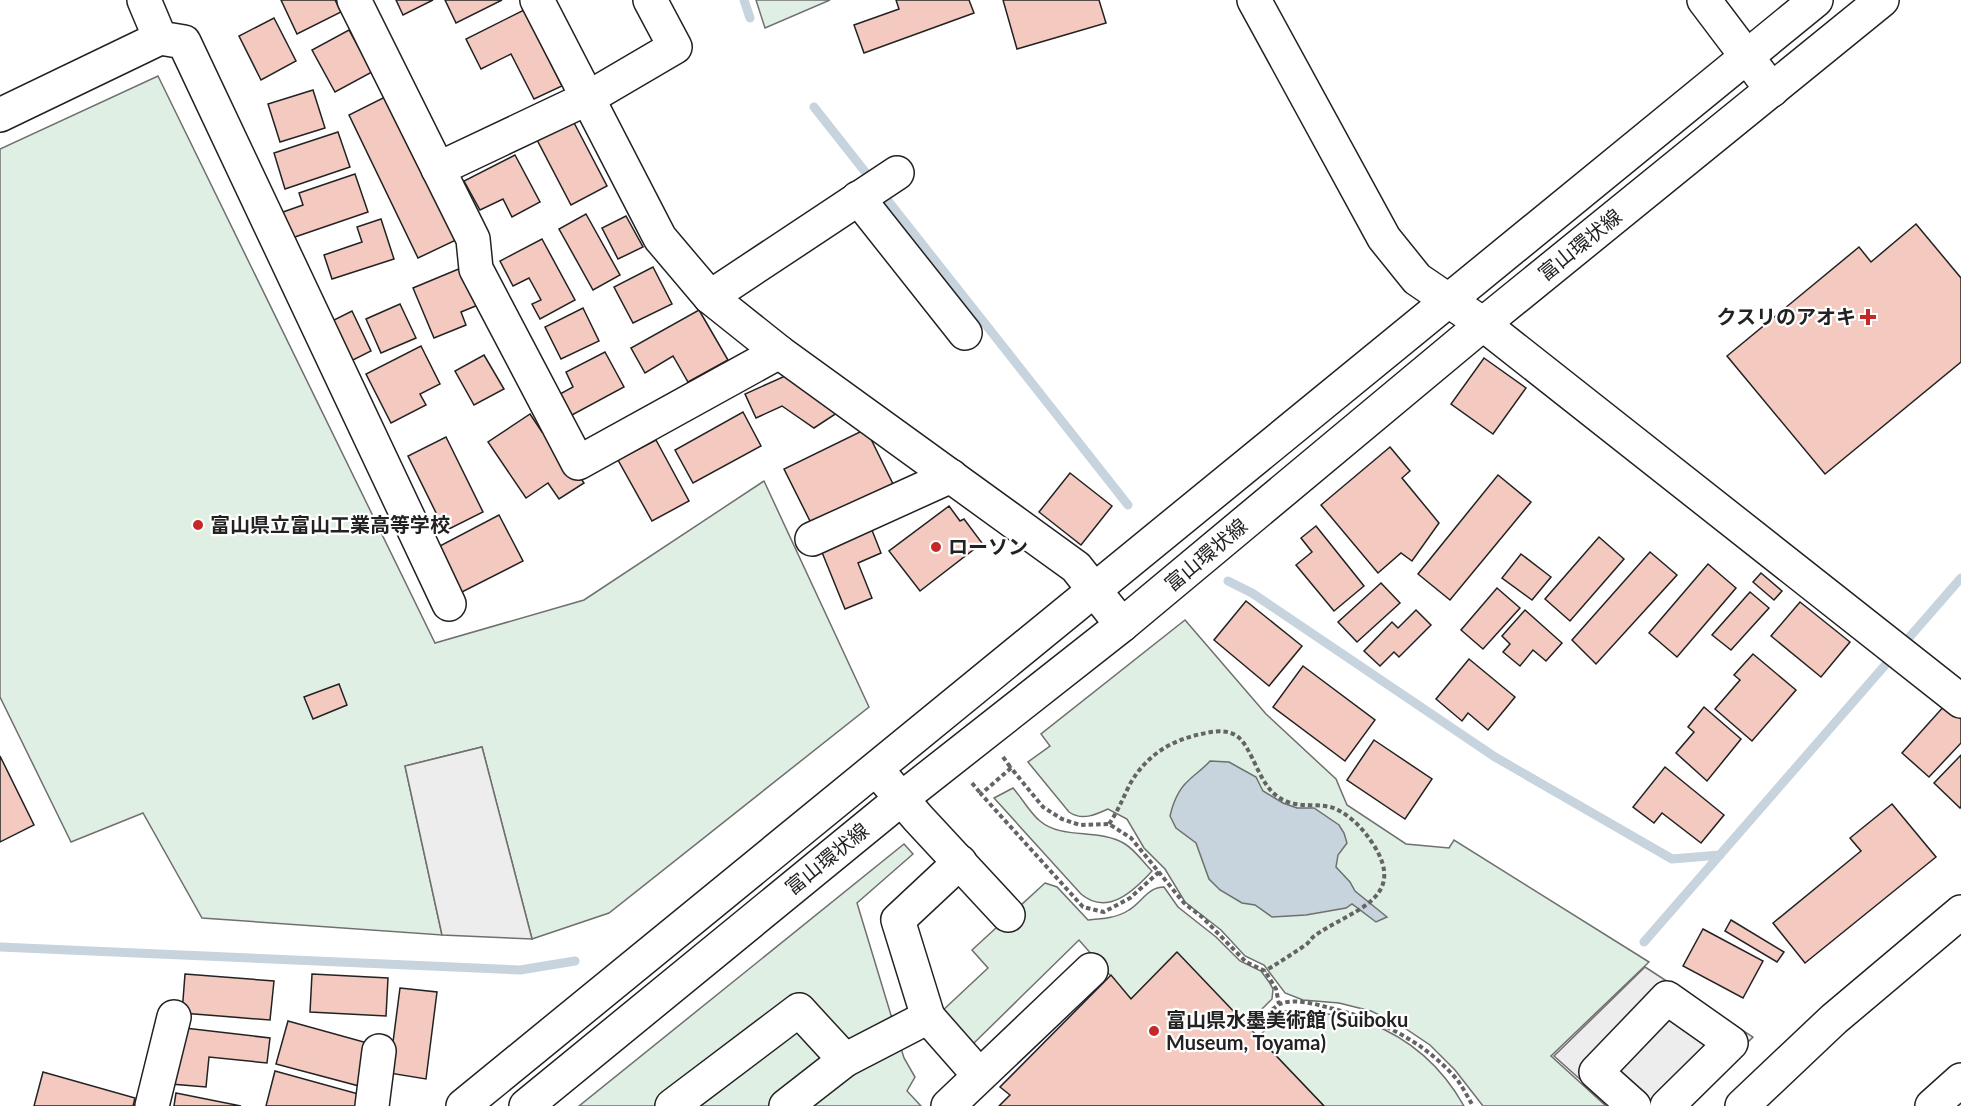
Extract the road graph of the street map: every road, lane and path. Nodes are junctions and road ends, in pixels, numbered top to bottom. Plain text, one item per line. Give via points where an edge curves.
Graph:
1 (144, 0) edge
2 (354, 0) edge
3 (537, 0) edge
4 (650, 0) edge
5 (1254, 0) edge
6 (1704, 0) edge
7 (1816, 0) edge
8 (1882, 0) edge
9 (160, 38) junction
10 (1747, 57) junction
11 (1772, 90) junction
12 (588, 98) junction
13 (0, 115) edge
14 (438, 169) junction
15 (710, 297) junction
16 (1448, 301) junction
17 (1483, 324) junction
18 (965, 333) dead end
19 (778, 352) junction
20 (951, 476) junction
21 (812, 539) dead end
22 (1094, 590) junction
23 (448, 604) dead end
24 (1122, 625) junction
25 (1961, 701) edge
26 (1001, 754) dead end
27 (1011, 768) junction
28 (876, 769) junction
29 (969, 780) dead end
30 (981, 794) junction
31 (901, 799) junction
32 (1109, 824) junction
33 (960, 862) junction
34 (1159, 872) junction
35 (1961, 912) edge
36 (1008, 915) dead end
37 (1091, 970) dead end
38 (1265, 971) junction
39 (1279, 1004) junction
40 (174, 1017) dead end
41 (928, 1017) junction
42 (1257, 1026) dead end
43 (379, 1051) dead end
44 (844, 1060) junction
45 (979, 1075) junction
46 (1961, 1080) edge
47 (152, 1106) edge
48 (372, 1106) edge
49 (463, 1106) edge
50 (526, 1106) edge
51 (672, 1106) edge
52 (786, 1106) edge
53 (948, 1106) edge
54 (1473, 1106) edge
55 (1634, 1106) edge
56 (1667, 1106) edge
57 (1742, 1106) edge
58 (1932, 1106) edge

1 - 9 street
2 - 14 street
3 - 12 street
4 - 12 street via 675,47
5 - 16 street via 1384,238 1417,279
6 - 10 street
7 - 10 street, 富山環状線
8 - 11 street, 富山環状線
9 - 13 street
9 - 23 street via 184,42
10 - 11 street
10 - 16 street, 富山環状線
11 - 17 street, 富山環状線
12 - 14 street
12 - 15 street via 660,238
14 - 19 street via 473,239 476,268 578,463
15 - 18 street via 877,185
15 - 19 street
16 - 17 street
16 - 22 street, 富山環状線
17 - 24 street, 富山環状線
17 - 25 street
19 - 20 street
20 - 21 street
20 - 22 street via 1076,567
22 - 24 street
22 - 28 street, 富山環状線
24 - 31 street, 富山環状線
26 - 27 path
27 - 30 path
27 - 32 path via 1043,807 1062,819 1080,825
28 - 31 street
28 - 49 street, 富山環状線
29 - 30 path
30 - 34 path via 1083,907 1104,912 1130,898
31 - 33 street
31 - 50 street, 富山環状線
32 - 34 path via 1131,838
32 - 38 path via 1130,784 1156,752 1175,742 1218,730 1241,739 1268,789 1288,802 1336,809 1355,822 1382,863 1385,874 1376,898
33 - 36 street
33 - 41 street via 898,920
34 - 38 path via 1184,903 1246,962
35 - 57 street via 1834,1019
37 - 45 street
38 - 39 path via 1276,989
39 - 42 path
39 - 54 path via 1311,1003 1370,1018 1405,1035 1454,1076
40 - 47 street
41 - 44 street
41 - 45 street
43 - 48 street
44 - 51 street via 799,1010
44 - 52 street
45 - 53 street
46 - 58 street
55 - 56 street via 1596,1072 1666,998 1731,1043

